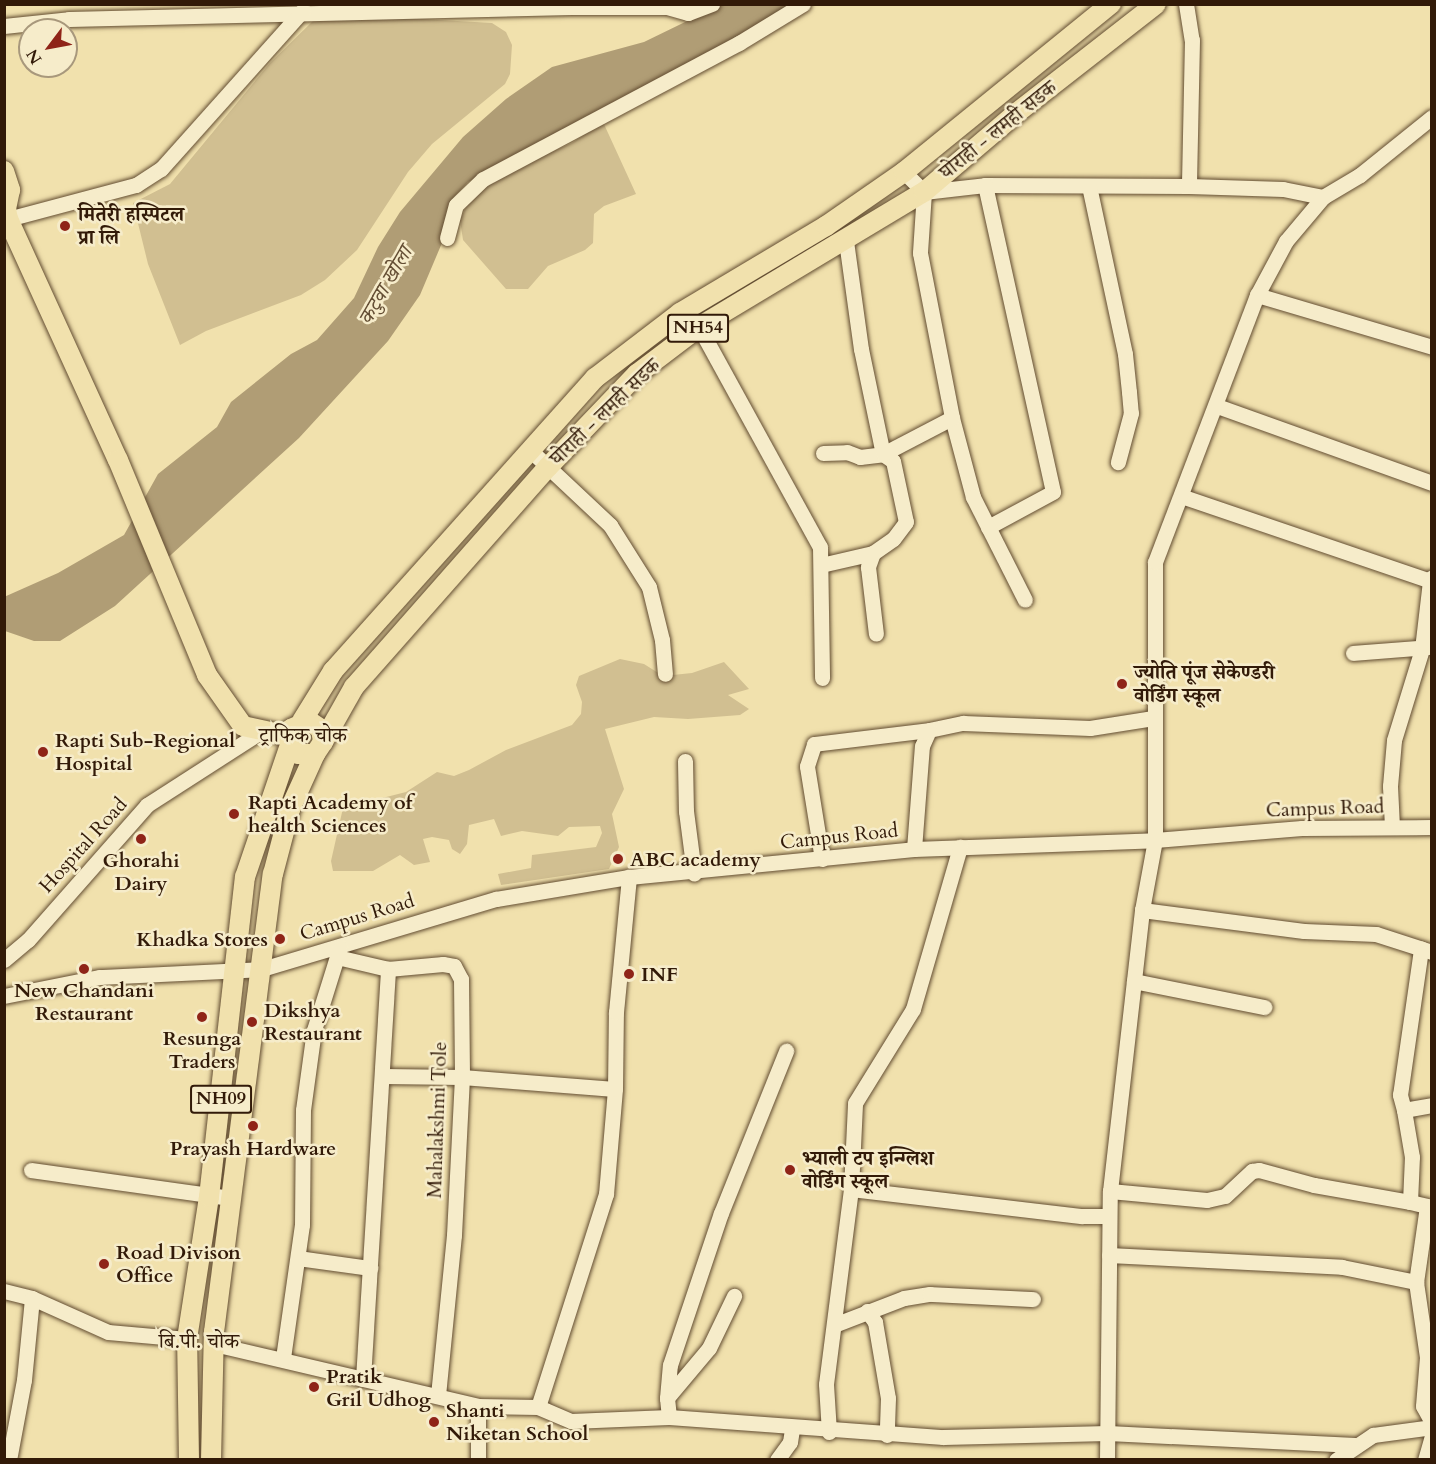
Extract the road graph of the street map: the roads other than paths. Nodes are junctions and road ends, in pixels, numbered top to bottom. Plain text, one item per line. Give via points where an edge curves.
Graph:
1 (712, 4) edge
2 (803, 4) edge
3 (1111, 4) edge
4 (1156, 4) edge
5 (1186, 4) edge
6 (303, 9) edge
7 (4, 26) edge
8 (1431, 117) edge
9 (4, 171) edge
10 (904, 172) junction
11 (985, 185) junction
12 (1089, 186) junction
13 (1189, 186) junction
14 (924, 192) junction
15 (1323, 197) junction
16 (6, 214) edge
17 (447, 238) dead end
18 (846, 241) junction
19 (1257, 295) junction
20 (699, 327) junction
21 (1431, 347) edge
22 (1217, 406) junction
23 (952, 418) junction
24 (530, 450) junction
25 (823, 453) dead end
26 (883, 454) junction
27 (1118, 462) dead end
28 (548, 467) junction
29 (1431, 483) edge
30 (1181, 496) junction
31 (988, 527) junction
32 (873, 554) junction
33 (821, 565) junction
34 (1431, 579) edge
35 (1025, 600) dead end
36 (876, 634) dead end
37 (1427, 648) edge
38 (1353, 653) dead end
39 (665, 674) dead end
40 (822, 678) dead end
41 (1153, 718) junction
42 (302, 721) junction
43 (929, 730) junction
44 (262, 731) junction
45 (289, 741) junction
46 (319, 748) junction
47 (685, 761) dead end
48 (1392, 827) junction
49 (1431, 827) edge
50 (1155, 840) junction
51 (960, 847) junction
52 (914, 849) junction
53 (822, 859) junction
54 (694, 873) junction
55 (629, 877) junction
56 (1142, 910) junction
57 (340, 950) junction
58 (1426, 950) edge
59 (4, 960) edge
60 (262, 969) junction
61 (388, 969) junction
62 (236, 970) junction
63 (1134, 981) junction
64 (4, 996) edge
65 (1264, 1007) dead end
66 (786, 1051) dead end
67 (383, 1076) junction
68 (462, 1077) junction
69 (615, 1089) junction
70 (1431, 1105) edge
71 (1404, 1110) junction
72 (30, 1170) dead end
73 (851, 1189) junction
74 (1110, 1191) junction
75 (210, 1197) junction
76 (230, 1198) junction
77 (1410, 1203) junction
78 (1429, 1206) edge
79 (1109, 1216) junction
80 (1109, 1255) junction
81 (298, 1258) junction
82 (370, 1268) junction
83 (1416, 1282) junction
84 (4, 1291) edge
85 (734, 1296) dead end
86 (32, 1298) junction
87 (1033, 1299) dead end
88 (867, 1311) junction
89 (834, 1325) junction
90 (187, 1341) junction
91 (214, 1343) junction
92 (283, 1358) junction
93 (363, 1379) junction
94 (438, 1394) junction
95 (667, 1398) junction
96 (478, 1406) junction
97 (538, 1407) junction
98 (669, 1417) junction
99 (1431, 1422) edge
100 (1431, 1427) edge
101 (792, 1428) junction
102 (829, 1432) junction
103 (887, 1434) junction
104 (1108, 1434) junction
105 (1431, 1435) edge
106 (1355, 1445) junction
107 (9, 1460) edge
108 (189, 1460) edge
109 (211, 1460) edge
110 (478, 1460) edge
111 (777, 1460) edge
112 (1107, 1460) edge
113 (1336, 1460) edge
114 (1425, 1460) edge

1 - 6 street via 688,13 667,7
2 - 17 street via 739,43 477,183 456,205
3 - 10 main road, घोराही - लमही सडक / NH54
4 - 14 main road, घोराही - लमही सडक / NH54 via 1014,115
5 - 13 street via 1192,40
6 - 7 street
6 - 16 street via 161,170 136,185
8 - 15 street via 1360,175
9 - 16 main road via 10,190
10 - 14 street
10 - 24 main road, घोराही - लमही सडक / NH54 via 826,226 680,313 595,378
11 - 12 street
11 - 14 street
11 - 31 street via 1053,492
12 - 13 street
12 - 27 street via 1125,354 1129,392 1131,413
13 - 15 street via 1283,189
14 - 18 main road, घोराही - लमही सडक / NH54
14 - 23 street via 920,253
15 - 19 street via 1286,242
16 - 44 main road via 118,460 207,675 243,726
18 - 20 main road, घोराही - लमही सडक / NH54
18 - 26 street via 861,350
19 - 21 street
19 - 22 street
20 - 28 main road, घोराही - लमही सडक / NH54 via 637,374
20 - 33 street via 820,547
22 - 29 street
22 - 30 street
23 - 26 street
23 - 31 street via 973,497
24 - 28 street
24 - 42 main road, घोराही - लमही सडक / NH54 via 333,671
25 - 26 street via 847,452 860,458
26 - 32 street via 893,461 906,522 893,539
28 - 39 street via 610,525 649,586 662,640
28 - 46 main road, घोराही - लमही सडक / NH54 via 354,687
30 - 34 street
30 - 41 street via 1155,562
31 - 35 street
32 - 33 street
32 - 36 street via 868,582
33 - 40 street
34 - 37 street
37 - 38 street
37 - 48 street via 1394,740
41 - 43 street via 1090,728 963,723
41 - 50 street
42 - 45 main road, घोराही - लमही सडक
42 - 46 main road via 321,729
43 - 52 street via 922,746
43 - 53 street via 814,744 807,766
44 - 45 main road
44 - 59 street, Hospital Road via 147,805 27,940
45 - 46 main road via 298,754
45 - 62 main road, NH09 via 245,877
46 - 60 main road, NH09 via 290,809 276,863
47 - 54 street via 686,811
48 - 49 street, Campus Road
48 - 50 street, Campus Road via 1302,828
50 - 51 street, Campus Road
50 - 56 street
51 - 52 street, Campus Road
51 - 73 street via 913,1009 855,1103
52 - 53 street, Campus Road
53 - 54 street, Campus Road
54 - 55 street, Campus Road
55 - 57 street, Campus Road via 496,898
55 - 69 street via 616,1012
56 - 58 street via 1304,931 1376,934
56 - 63 street
57 - 60 street, Campus Road
57 - 61 street, Mahalakshmi Tole
57 - 81 street via 314,1030 303,1110
58 - 71 street via 1400,1095
60 - 62 street, Campus Road
60 - 76 main road, NH09
61 - 67 street
61 - 68 street, Mahalakshmi Tole via 454,966 461,979
62 - 64 street, Campus Road via 100,977
62 - 75 main road, NH09
63 - 65 street
63 - 74 street
66 - 95 street via 721,1213 670,1365
67 - 68 street
67 - 82 street
68 - 69 street
68 - 94 street, Mahalakshmi Tole via 454,1235
69 - 97 street via 606,1194
70 - 71 street
71 - 77 street via 1412,1157
72 - 75 street
73 - 79 street
73 - 89 street
74 - 77 street via 1207,1200 1225,1196 1252,1171 1259,1170
74 - 79 street
75 - 76 street
75 - 90 main road, NH09
76 - 91 main road, NH09
77 - 78 street
78 - 83 street
79 - 80 street
80 - 83 street via 1342,1267
80 - 104 street
81 - 82 street
81 - 92 street
82 - 93 street
83 - 99 street via 1427,1357 1423,1406
84 - 86 street
85 - 95 street via 709,1348
86 - 90 street via 108,1332
86 - 107 street via 24,1380
87 - 88 street via 930,1294
88 - 89 street
88 - 103 street via 875,1322 888,1398
89 - 102 street via 826,1384
90 - 91 main road
90 - 108 main road, NH09
91 - 92 street
91 - 109 main road, NH09
92 - 93 street
93 - 94 street
94 - 96 street
95 - 98 street
96 - 97 street
96 - 110 street
97 - 98 street via 571,1420
98 - 101 street
100 - 106 street via 1373,1435
101 - 102 street
101 - 111 street via 790,1442
102 - 103 street
103 - 104 street
104 - 106 street
104 - 112 street
105 - 114 street
106 - 113 street

